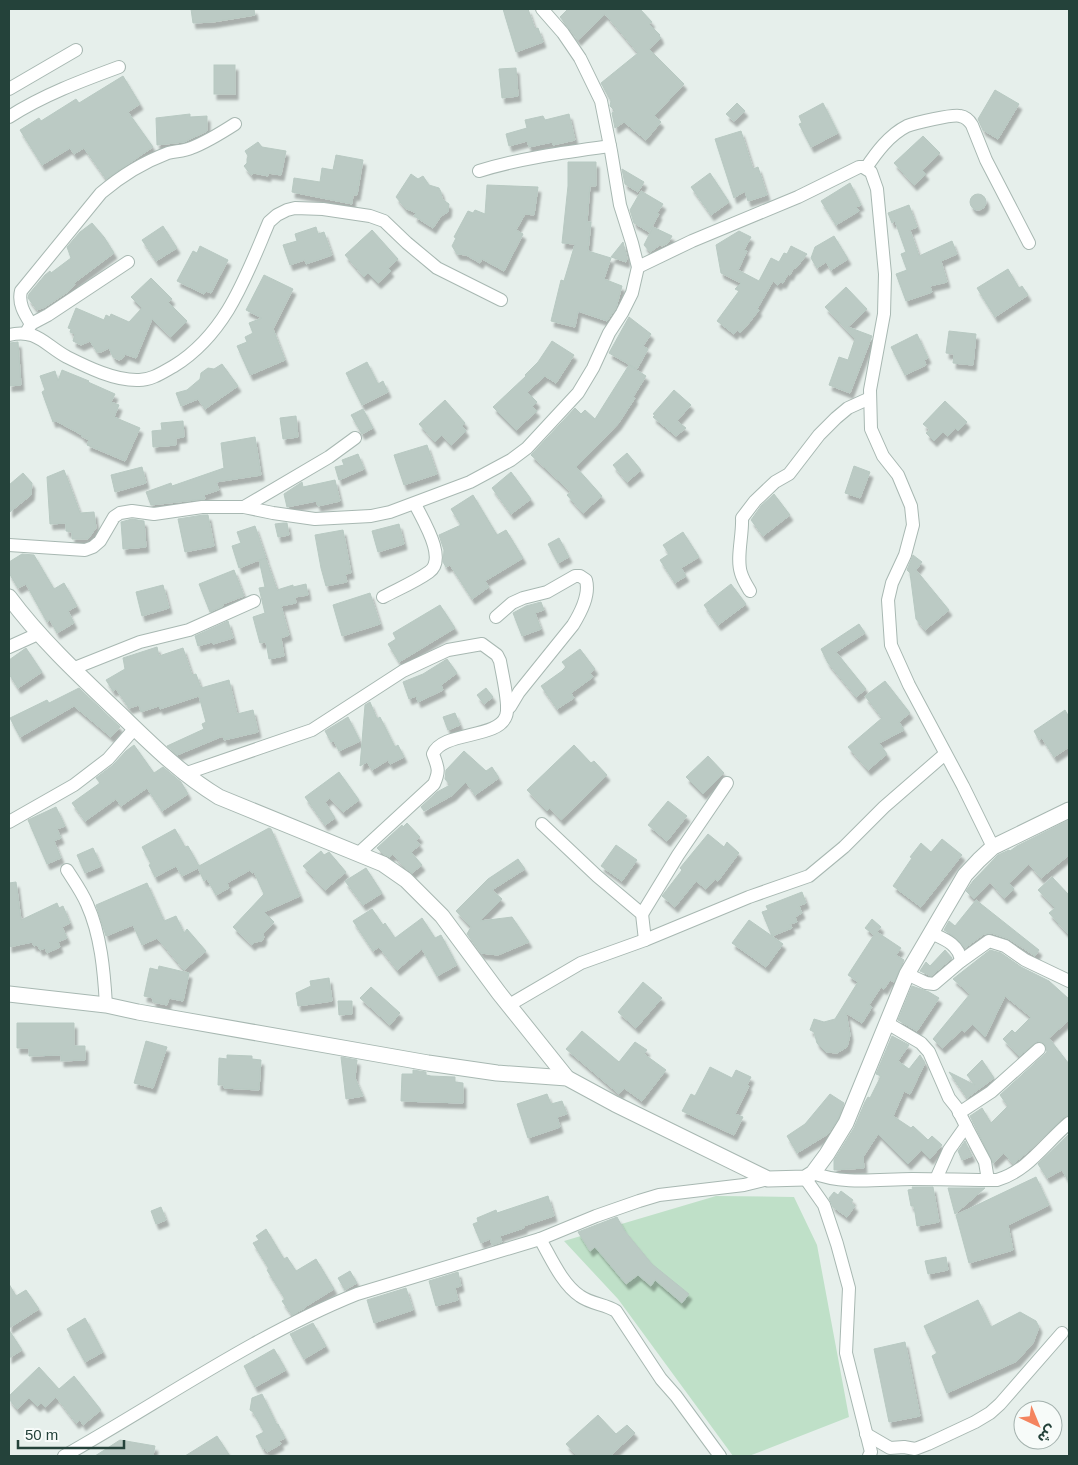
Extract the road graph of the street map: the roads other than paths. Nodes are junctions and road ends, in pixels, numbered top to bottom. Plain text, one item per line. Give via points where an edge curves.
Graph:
1 (542, 9) edge
2 (76, 50) dead end
3 (119, 67) dead end
4 (9, 89) edge
5 (9, 117) edge
6 (236, 124) dead end
7 (610, 146) junction
8 (866, 168) junction
9 (479, 171) dead end
10 (1030, 243) dead end
11 (128, 262) dead end
12 (638, 267) junction
13 (501, 300) dead end
14 (28, 328) junction
15 (9, 335) edge
16 (870, 398) junction
17 (355, 438) dead end
18 (415, 504) junction
19 (244, 507) junction
20 (9, 545) edge
21 (750, 592) dead end
22 (383, 596) dead end
23 (9, 597) edge
24 (254, 602) dead end
25 (496, 617) dead end
26 (40, 633) junction
27 (9, 647) edge
28 (72, 669) junction
29 (507, 708) junction
30 (135, 728) junction
31 (945, 754) junction
32 (184, 774) junction
33 (727, 783) dead end
34 (1069, 810) edge
35 (9, 822) edge
36 (542, 824) dead end
37 (993, 847) junction
38 (358, 854) junction
39 (67, 870) dead end
40 (642, 914) junction
41 (931, 933) junction
42 (645, 940) junction
43 (960, 960) junction
44 (907, 974) junction
45 (1069, 981) edge
46 (9, 994) edge
47 (106, 1005) junction
48 (508, 1005) junction
49 (887, 1023) junction
50 (1039, 1049) dead end
51 (567, 1078) junction
52 (959, 1113) junction
53 (1069, 1123) edge
54 (966, 1126) junction
55 (809, 1175) junction
56 (768, 1179) junction
57 (936, 1179) junction
58 (988, 1180) junction
59 (540, 1239) junction
60 (1062, 1334) dead end
61 (866, 1434) junction
62 (64, 1456) edge
63 (720, 1456) edge
64 (870, 1456) edge

1 - 7 street via 580,58 601,101
2 - 4 street
3 - 5 street via 44,97
6 - 14 street via 188,150 171,152 140,166 101,193 22,291 19,300
7 - 9 street
7 - 12 street via 620,205
8 - 10 street via 881,148 907,126 962,116 970,121 986,160
8 - 12 street via 859,167
8 - 16 street via 871,172 877,189 885,274 884,314
11 - 14 street
12 - 18 street via 632,293 578,393 527,448 470,482
13 - 14 street via 438,268 384,221 324,209 295,208 269,222 234,301 214,331 188,357 158,376 139,380 91,369 62,354
14 - 15 street
16 - 21 street via 848,408 836,418 789,474 775,482 742,518 739,561
16 - 31 street via 871,429 898,475 911,506 912,524 905,555 888,600 891,645
17 - 19 street
18 - 19 street via 371,516 330,519 309,519
18 - 22 street via 434,546 436,562 429,572
19 - 20 street via 202,507 154,514 120,513 114,517 100,541 85,550
23 - 26 street
24 - 28 street via 189,630 140,642
25 - 29 street via 512,603 547,592 574,576 586,580 587,593 573,625
26 - 27 street
26 - 28 street
28 - 30 street
29 - 32 street via 497,655 487,646 472,645 448,650 403,671 312,730
29 - 38 street via 506,716 498,726 442,745 435,751 433,754 439,767 434,784
30 - 32 street
30 - 35 street via 108,759 74,785
31 - 37 street
31 - 42 street via 809,876
32 - 38 street via 219,797
33 - 40 street
34 - 37 street
36 - 40 street
37 - 41 street via 965,875
38 - 48 street via 384,864 406,880 442,916
39 - 47 street via 87,903 98,934
40 - 42 street
41 - 43 street via 952,944 960,953
41 - 44 street
42 - 48 street via 580,963
43 - 44 street via 934,984
43 - 45 street via 989,941 1005,946 1025,960
44 - 49 street
46 - 47 street
47 - 51 street via 428,1063 497,1073
48 - 51 street
49 - 52 street via 921,1042
49 - 55 street via 846,1123
50 - 52 street via 992,1092
51 - 56 street
52 - 54 street
53 - 58 street via 1022,1168 1006,1178
54 - 57 street via 949,1150
54 - 58 street via 985,1162
55 - 56 street
55 - 57 street via 847,1180
55 - 61 street via 824,1205 849,1288 846,1354
56 - 59 street via 652,1197
57 - 58 street
59 - 62 street via 332,1304 231,1358
59 - 63 street via 563,1277 580,1296 616,1311 661,1379
60 - 61 street via 1000,1404 975,1422 915,1449 890,1448
61 - 64 street

